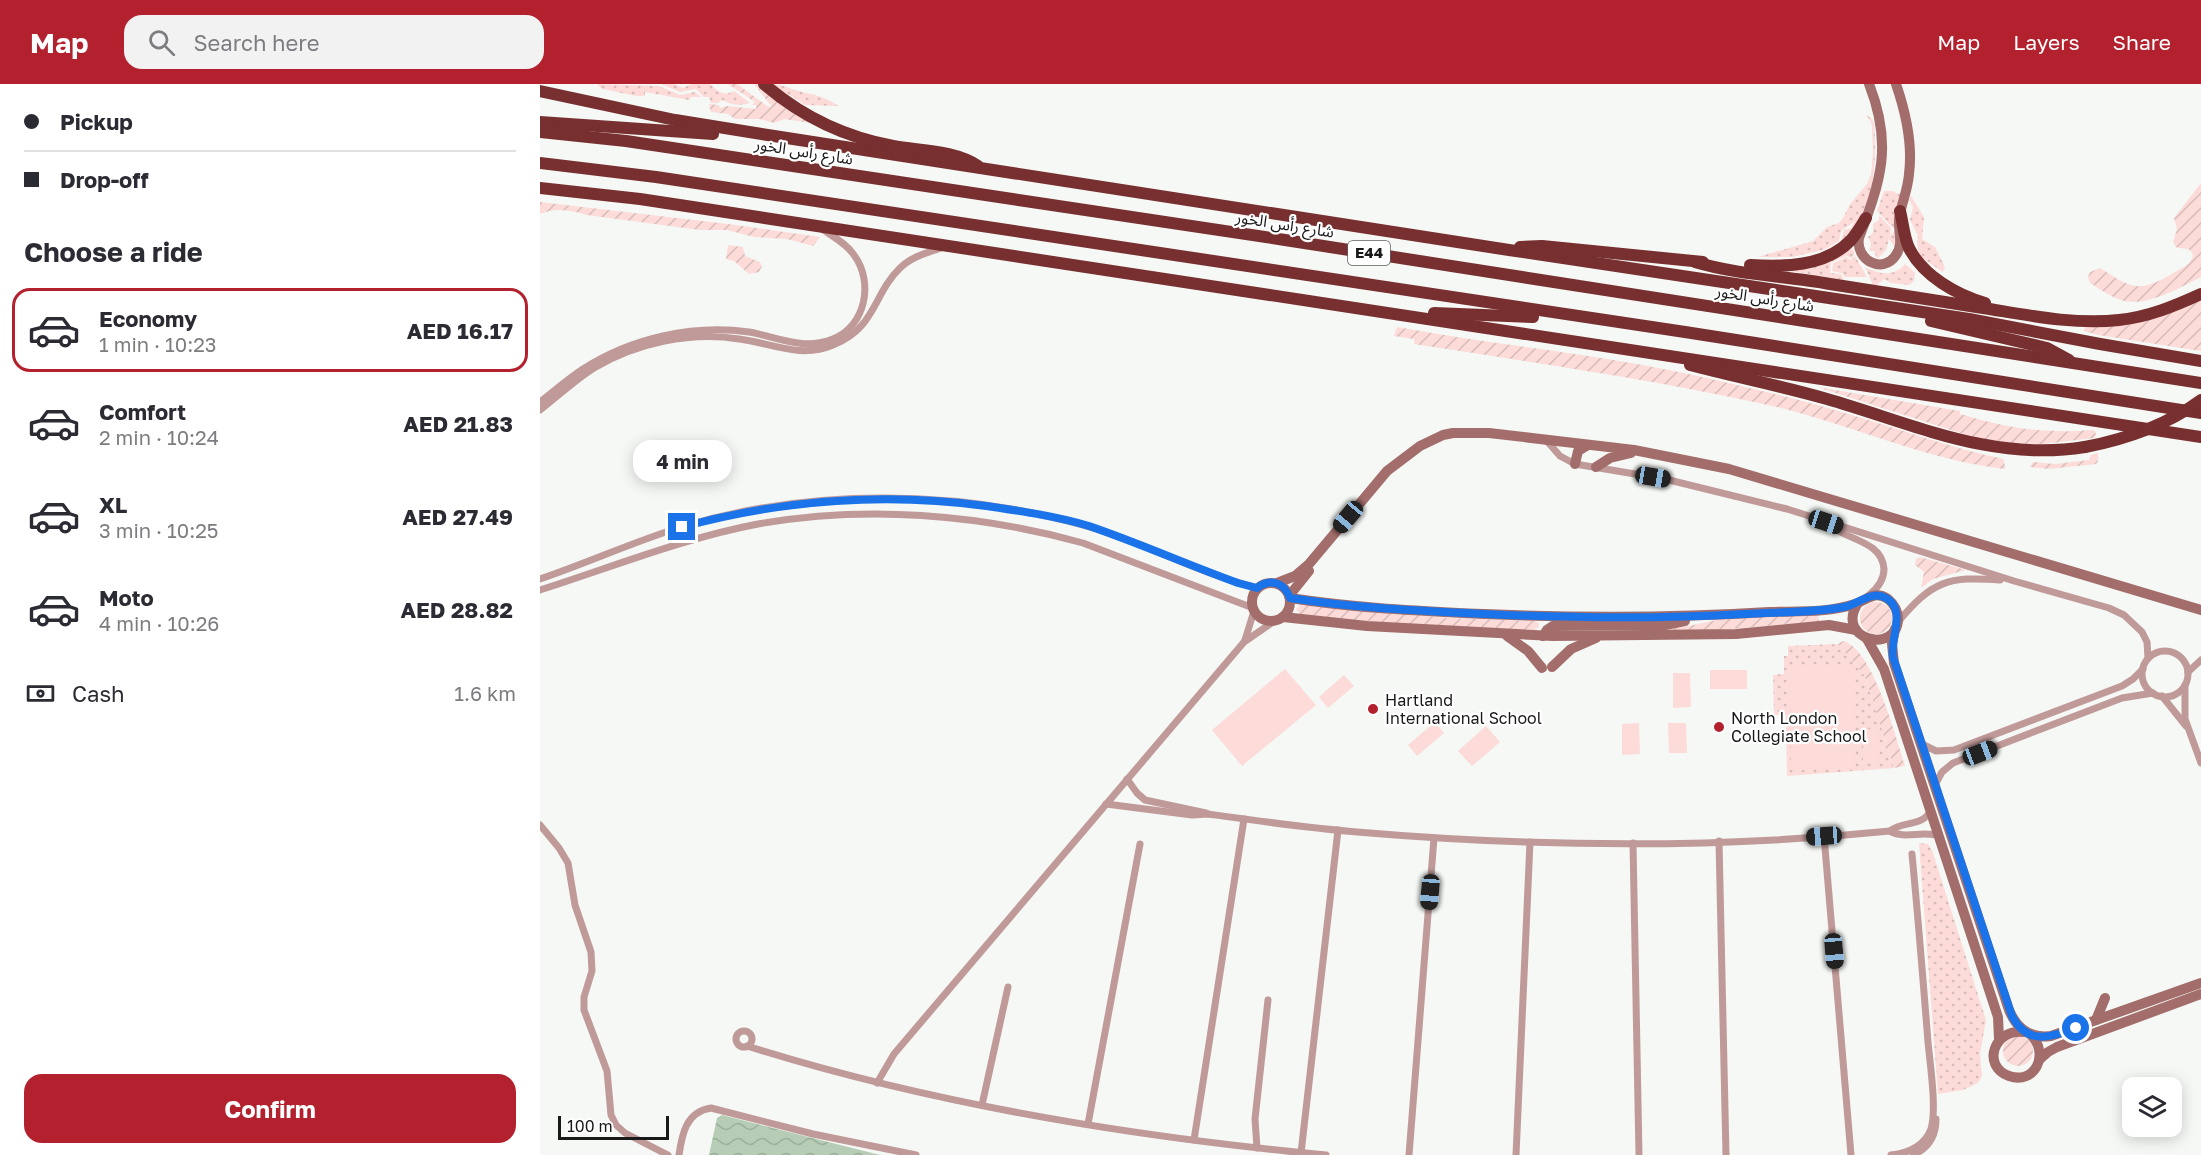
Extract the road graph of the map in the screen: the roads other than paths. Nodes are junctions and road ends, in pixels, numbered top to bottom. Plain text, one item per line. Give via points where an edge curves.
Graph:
1 (765, 84) edge
2 (1869, 84) edge
3 (1896, 84) edge
4 (540, 91) edge
5 (540, 122) edge
6 (540, 132) edge
7 (774, 136) junction
8 (540, 163) edge
9 (984, 170) junction
10 (540, 188) edge
11 (1900, 211) junction
12 (1866, 218) junction
13 (817, 226) junction
14 (945, 246) junction
15 (1509, 250) junction
16 (1695, 262) junction
17 (2201, 294) edge
18 (1827, 297) junction
19 (1372, 311) junction
20 (2054, 318) junction
21 (1592, 319) junction
22 (1661, 353) junction
23 (2201, 361) edge
24 (2073, 362) junction
25 (2201, 383) edge
26 (2201, 399) edge
27 (540, 402) edge
28 (540, 410) edge
29 (2201, 412) edge
30 (1457, 434) junction
31 (2198, 437) edge
32 (1546, 440) junction
33 (1588, 445) junction
34 (1642, 451) junction
35 (1575, 464) junction
36 (1596, 467) junction
37 (1826, 522) junction
38 (540, 579) edge
39 (2014, 581) junction
40 (1277, 583) junction
41 (1257, 588) junction
42 (540, 590) edge
43 (1868, 596) junction
44 (1290, 597) junction
45 (1858, 603) junction
46 (1253, 610) junction
47 (2201, 610) edge
48 (1279, 619) junction
49 (1549, 626) junction
50 (1896, 627) junction
51 (1856, 630) junction
52 (1504, 634) junction
53 (1602, 636) junction
54 (1867, 639) junction
55 (1244, 642) junction
56 (2148, 658) junction
57 (2201, 660) edge
58 (2143, 669) junction
59 (2188, 672) junction
60 (2185, 685) junction
61 (2153, 693) junction
62 (2162, 696) junction
63 (2187, 728) junction
64 (1921, 744) junction
65 (2201, 763) edge
66 (1127, 779) junction
67 (1935, 785) junction
68 (1106, 804) junction
69 (1931, 809) junction
70 (1208, 814) junction
71 (1244, 819) junction
72 (540, 825) edge
73 (1338, 830) junction
74 (1890, 831) junction
75 (1824, 836) junction
76 (1939, 837) junction
77 (1434, 838) junction
78 (1719, 841) junction
79 (1530, 842) junction
80 (1633, 843) junction
81 (1140, 844) dead end
82 (1912, 854) dead end
83 (2201, 983) edge
84 (1008, 987) dead end
85 (2201, 994) edge
86 (2105, 998) dead end
87 (1268, 1000) dead end
88 (2096, 1020) junction
89 (2027, 1034) junction
90 (2000, 1039) junction
91 (747, 1046) dead end
92 (2040, 1059) junction
93 (877, 1083) junction
94 (1932, 1084) junction
95 (982, 1105) junction
96 (1088, 1124) junction
97 (1194, 1140) junction
98 (1257, 1148) junction
99 (1301, 1153) junction
100 (668, 1155) edge
101 (679, 1155) edge
102 (916, 1155) edge
103 (1326, 1155) edge
104 (1409, 1155) edge
105 (1516, 1155) edge
106 (1639, 1155) edge
107 (1726, 1155) edge
108 (1851, 1155) edge
109 (1891, 1155) edge
110 (1914, 1155) edge

1 - 9 highway via 807,115 849,134 964,158
2 - 12 street via 1879,117 1882,160 1877,190
3 - 11 street via 1910,152 1908,185
4 - 7 highway
5 - 7 highway via 751,139
6 - 24 highway, شارع رأس الخور / E44 via 607,138
7 - 9 highway
8 - 21 highway, E44
9 - 15 highway
10 - 13 highway
11 - 12 street via 1900,247 1893,260 1885,264 1872,264 1860,253 1858,242
11 - 20 highway via 1909,249 1923,268 1939,280 1981,301
12 - 16 highway via 1843,247 1810,262 1768,266
13 - 14 highway
13 - 27 street via 849,249 863,277 860,314 840,336 802,344 735,331 661,337 599,360
14 - 19 highway
14 - 28 street via 901,266 867,319 833,345 794,351 738,338 714,337 649,345 595,368
15 - 16 highway via 1537,245
15 - 18 highway
16 - 20 highway
17 - 20 highway via 2133,318
18 - 23 highway via 1969,318
18 - 24 highway via 2047,348
19 - 21 highway
19 - 22 highway
21 - 29 highway, E44
22 - 26 highway, bridge via 1687,364 1782,386 1975,444 2039,451 2108,442 2154,427
22 - 31 highway
24 - 25 highway, شارع رأس الخور / E44
30 - 32 street via 1481,432
30 - 40 street via 1431,440 1393,465 1309,564 1295,576
30 - 44 street via 1424,449 1392,475
32 - 33 street
32 - 35 street via 1560,456
33 - 34 street
33 - 35 street via 1578,451
34 - 36 street via 1615,456
34 - 47 street via 1729,469
35 - 36 street
36 - 37 street via 1665,479
37 - 39 street
37 - 43 street via 1879,554 1883,574 1879,586
38 - 41 street via 658,534 714,519 794,503 875,499 972,504 1059,519
39 - 50 street via 1976,578 1946,582 1921,596
39 - 56 street via 2124,615 2145,637
40 - 41 street
40 - 44 street
41 - 46 street via 1252,598
42 - 46 street via 737,529 824,516 886,514 981,521 1058,536
43 - 45 street
43 - 50 street via 1880,596 1891,602 1897,612
44 - 48 street via 1288,610
44 - 49 street
45 - 49 street via 1829,609 1693,617 1671,625
45 - 51 street via 1852,616
46 - 48 street via 1263,619
46 - 55 street
48 - 52 street
48 - 55 street
49 - 52 street
49 - 53 street
50 - 54 street via 1882,639
50 - 64 street via 1893,657
51 - 53 street via 1828,625 1736,634
51 - 54 street
52 - 53 street via 1547,668 1570,649
54 - 69 street via 1884,669
55 - 66 street
56 - 58 street
56 - 59 street via 2170,652 2182,659
57 - 59 street
58 - 61 street via 2145,685
58 - 64 street via 2122,686 1954,750 1936,751
59 - 60 street
60 - 62 street via 2177,693
60 - 63 street
61 - 62 street
61 - 67 street via 2122,698 1953,763
62 - 63 street
63 - 65 street
64 - 67 street
66 - 68 street
66 - 70 street via 1149,802
67 - 89 street via 2009,1010
68 - 70 street
68 - 93 street via 894,1054
69 - 74 street via 1921,822 1899,825
69 - 76 street
70 - 71 street
71 - 73 street
71 - 97 street
72 - 100 street via 568,863 575,905 591,952 592,970 584,1010 607,1071 611,1115 625,1133
73 - 77 street
73 - 99 street
74 - 75 street
74 - 76 street
75 - 78 street
75 - 108 street
76 - 90 street via 1998,1017
77 - 79 street
77 - 104 street
78 - 80 street
78 - 107 street
79 - 80 street
79 - 105 street
80 - 106 street
81 - 96 street
82 - 94 street
83 - 88 street
84 - 95 street
85 - 92 street via 2057,1047
86 - 88 street
87 - 98 street via 1255,1119
88 - 89 street via 2051,1036
89 - 90 street via 2011,1032
89 - 92 street via 2039,1046
90 - 92 street via 1995,1045 1994,1060 2010,1076 2032,1072
91 - 93 street
93 - 95 street
94 - 109 street via 1932,1123 1927,1137 1911,1151
94 - 110 street via 1935,1133 1927,1147
95 - 96 street
96 - 97 street
97 - 98 street
98 - 99 street
99 - 103 street
101 - 102 street via 689,1119 711,1108

